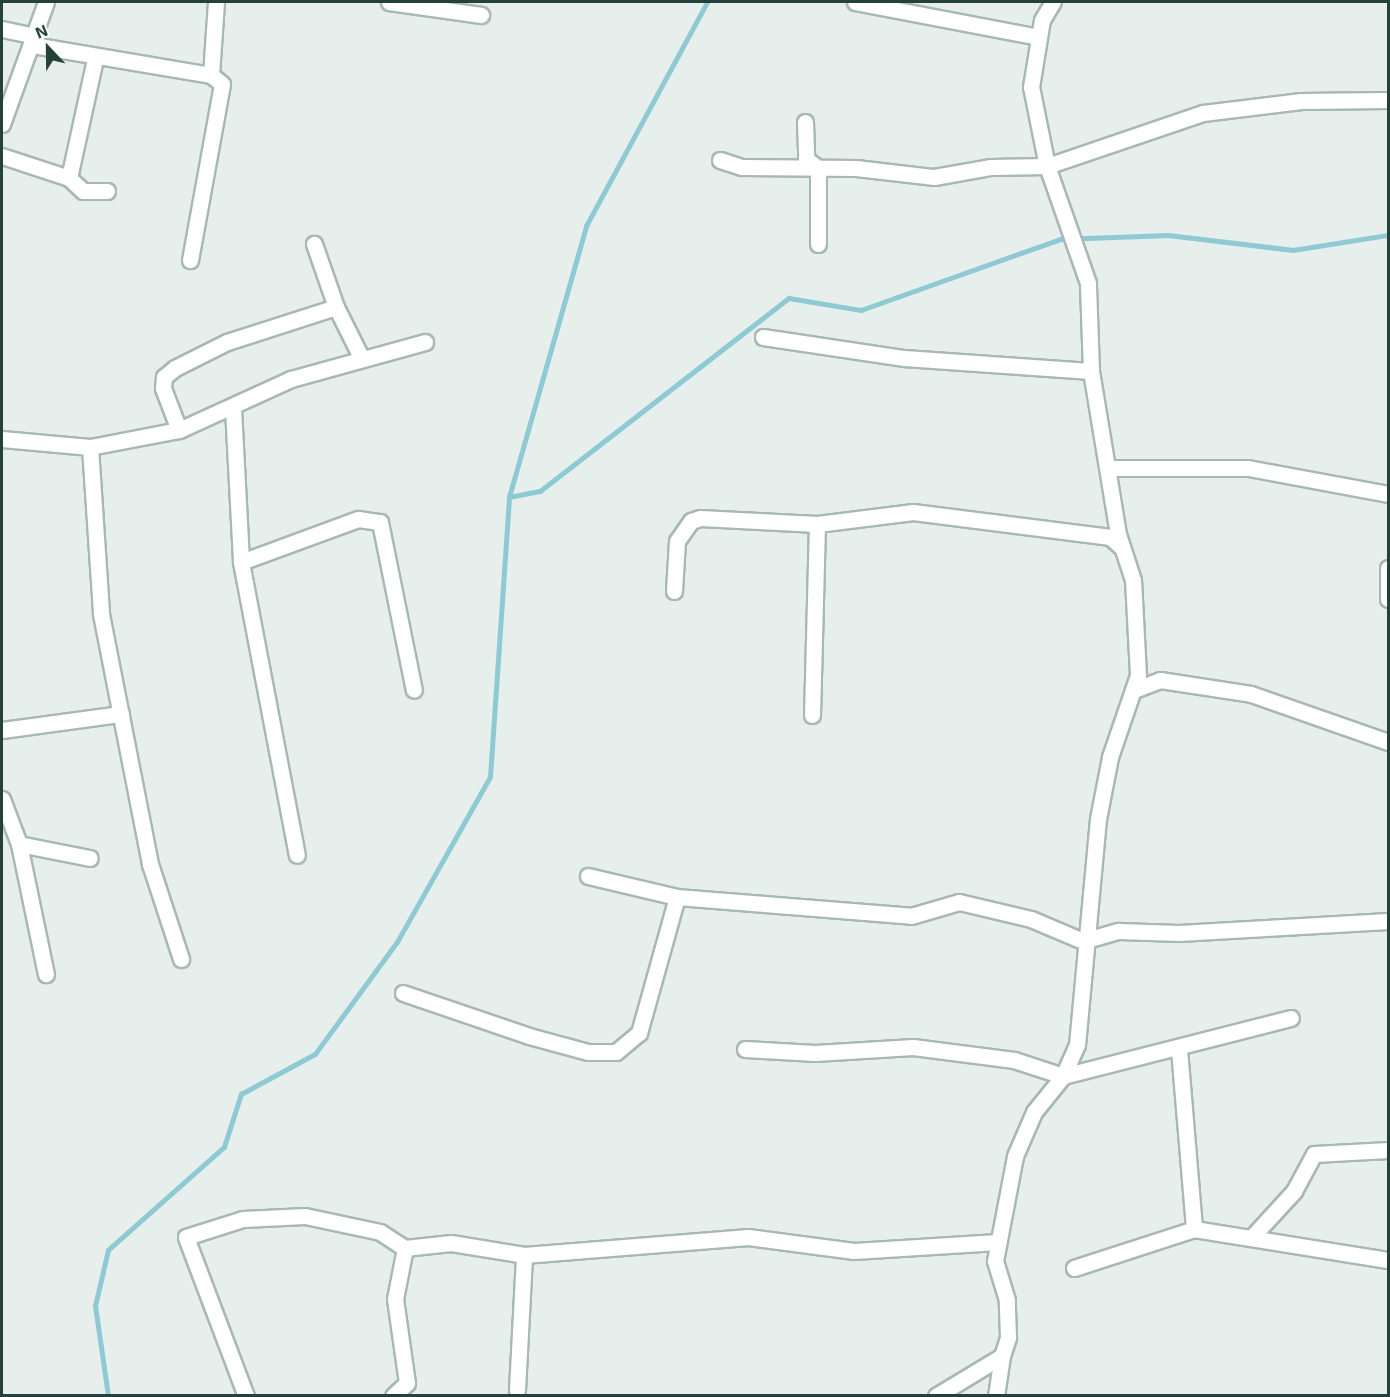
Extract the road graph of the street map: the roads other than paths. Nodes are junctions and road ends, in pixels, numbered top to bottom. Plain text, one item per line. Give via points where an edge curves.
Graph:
1 (46, 2) edge
2 (216, 2) edge
3 (389, 2) edge
4 (855, 2) edge
5 (1053, 2) edge
6 (481, 15) dead end
7 (2, 29) edge
8 (1039, 37) junction
9 (34, 40) junction
10 (95, 59) junction
11 (212, 75) junction
12 (1389, 100) edge
13 (805, 122) dead end
14 (2, 124) edge
15 (2, 156) edge
16 (720, 160) dead end
17 (1047, 166) junction
18 (818, 168) junction
19 (69, 178) junction
20 (107, 191) dead end
21 (314, 244) dead end
22 (818, 244) dead end
23 (190, 260) dead end
24 (336, 307) junction
25 (763, 337) dead end
26 (425, 342) dead end
27 (361, 357) junction
28 (1091, 370) junction
29 (232, 408) junction
30 (179, 430) junction
31 (2, 439) edge
32 (90, 447) junction
33 (1109, 468) junction
34 (1389, 494) edge
35 (817, 524) junction
36 (1121, 546) junction
37 (241, 562) junction
38 (1389, 568) edge
39 (674, 591) dead end
40 (1389, 599) edge
41 (414, 690) dead end
42 (1134, 690) junction
43 (120, 714) junction
44 (812, 715) dead end
45 (2, 730) edge
46 (1389, 742) edge
47 (2, 803) edge
48 (19, 844) junction
49 (297, 855) dead end
50 (90, 858) dead end
51 (588, 876) dead end
52 (677, 897) junction
53 (1389, 921) edge
54 (1083, 941) junction
55 (181, 959) dead end
56 (46, 974) dead end
57 (403, 993) dead end
58 (1291, 1018) dead end
59 (744, 1049) dead end
60 (1179, 1049) junction
61 (1063, 1076) junction
62 (1389, 1150) edge
63 (1194, 1229) junction
64 (1251, 1238) junction
65 (998, 1242) junction
66 (405, 1248) junction
67 (524, 1256) junction
68 (1389, 1260) edge
69 (1074, 1268) dead end
70 (1002, 1356) junction
71 (517, 1390) dead end
72 (246, 1395) edge
73 (393, 1395) edge
74 (936, 1395) edge
75 (996, 1395) edge

1 - 9 street
2 - 11 street
3 - 6 street
4 - 8 street
5 - 8 street
7 - 9 street
8 - 17 street via 1031,87
9 - 10 street
9 - 14 street
10 - 11 street
10 - 19 street
11 - 23 street via 224,93
12 - 17 street via 1301,101 1203,113
13 - 18 street via 807,163
15 - 19 street
16 - 18 street via 742,167
17 - 18 street via 991,167 934,177
17 - 28 street via 1080,249 1088,283
18 - 22 street
19 - 20 street via 83,191
21 - 24 street
24 - 27 street
24 - 30 street via 227,342 175,368 164,377 163,388
25 - 28 street via 904,358
26 - 27 street
27 - 29 street via 291,379
28 - 33 street
29 - 30 street
29 - 37 street
30 - 32 street
31 - 32 street
32 - 43 street via 101,614
33 - 34 street via 1248,468
33 - 36 street
35 - 36 street via 913,512 1110,537
35 - 39 street via 691,521 677,541
35 - 44 street
36 - 42 street via 1132,580 1139,628
37 - 41 street via 358,519 380,522
37 - 49 street
38 - 40 street
42 - 46 street via 1160,680 1242,692
42 - 54 street via 1100,809
43 - 45 street
43 - 55 street via 150,864
47 - 48 street
48 - 50 street
48 - 56 street
51 - 52 street
52 - 54 street via 911,916 959,902 1031,919
52 - 57 street via 639,1033 616,1052 588,1052
53 - 54 street via 1179,933 1119,931
54 - 61 street via 1077,1045
58 - 60 street
59 - 61 street via 815,1053 913,1047 1014,1060
60 - 61 street via 1107,1060
60 - 63 street
61 - 65 street via 1034,1112 1016,1156
62 - 64 street via 1314,1154 1294,1191
63 - 64 street
63 - 69 street
64 - 68 street
65 - 67 street via 854,1251 748,1237
65 - 70 street via 994,1262 1007,1300 1008,1337
66 - 67 street via 450,1243
66 - 72 street via 380,1232 305,1216 243,1219 186,1237
66 - 73 street via 395,1299 407,1383
67 - 71 street
70 - 74 street
70 - 75 street

